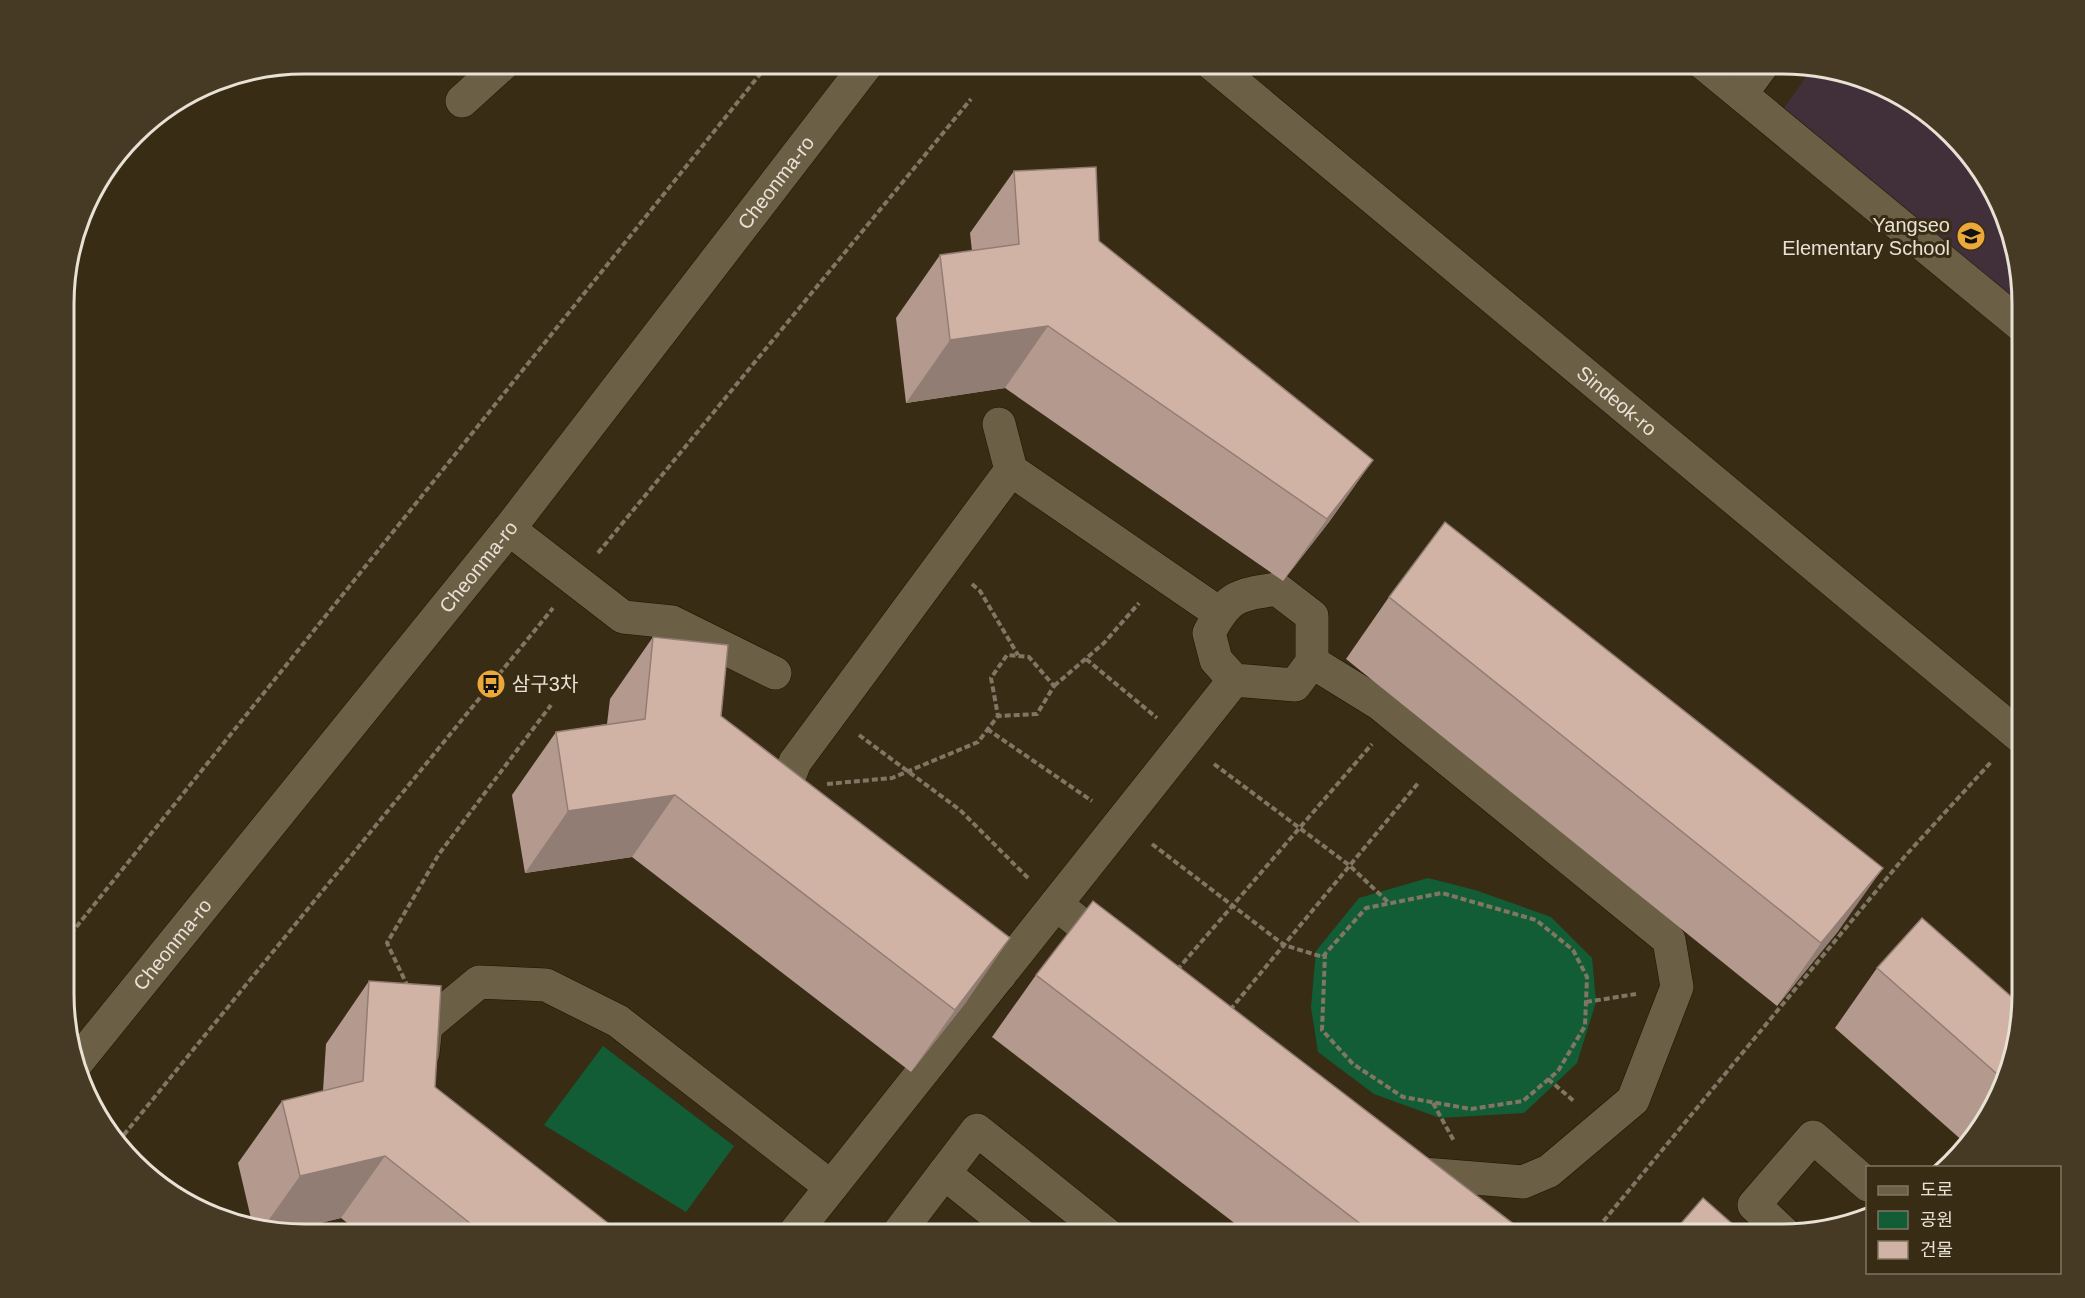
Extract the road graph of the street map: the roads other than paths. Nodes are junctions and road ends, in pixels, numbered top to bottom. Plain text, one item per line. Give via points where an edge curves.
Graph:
1 (492, 74) edge
2 (860, 74) edge
3 (1224, 74) edge
4 (1716, 74) edge
5 (1756, 74) edge
6 (1741, 94) junction
7 (462, 101) dead end
8 (2012, 318) edge
9 (999, 424) dead end
10 (1011, 470) junction
11 (509, 529) junction
12 (1219, 613) junction
13 (1312, 662) junction
14 (775, 673) dead end
15 (1234, 680) junction
16 (2012, 730) edge
17 (800, 831) edge
18 (1056, 904) junction
19 (932, 927) edge
20 (1000, 975) junction
21 (1162, 988) edge
22 (82, 1056) edge
23 (420, 1084) edge
24 (1386, 1149) edge
25 (944, 1173) junction
26 (1866, 1183) edge
27 (831, 1187) junction
28 (802, 1224) edge
29 (905, 1224) edge
30 (1007, 1224) edge
31 (1094, 1224) edge
32 (1775, 1224) edge

1 - 7 street
2 - 11 street, Cheonma-ro
3 - 16 street, Sindeok-ro
4 - 6 street
5 - 6 street
6 - 8 street
9 - 10 street
10 - 12 street
10 - 17 street via 795,762 775,810
11 - 14 street via 623,617 672,622
11 - 22 street, Cheonma-ro
12 - 13 street via 1244,594 1278,589 1312,616
12 - 15 street via 1209,633 1216,660
13 - 15 street via 1295,685
13 - 24 street via 1380,704 1669,940 1677,987 1633,1100 1549,1171 1524,1182 1424,1174
15 - 18 street
18 - 20 street
18 - 21 street
19 - 20 street
20 - 27 street
23 - 27 street via 426,1026 479,982 546,985 618,1022
25 - 29 street
25 - 30 street
25 - 31 street via 976,1131
26 - 32 street via 1813,1137 1754,1205
27 - 28 street

